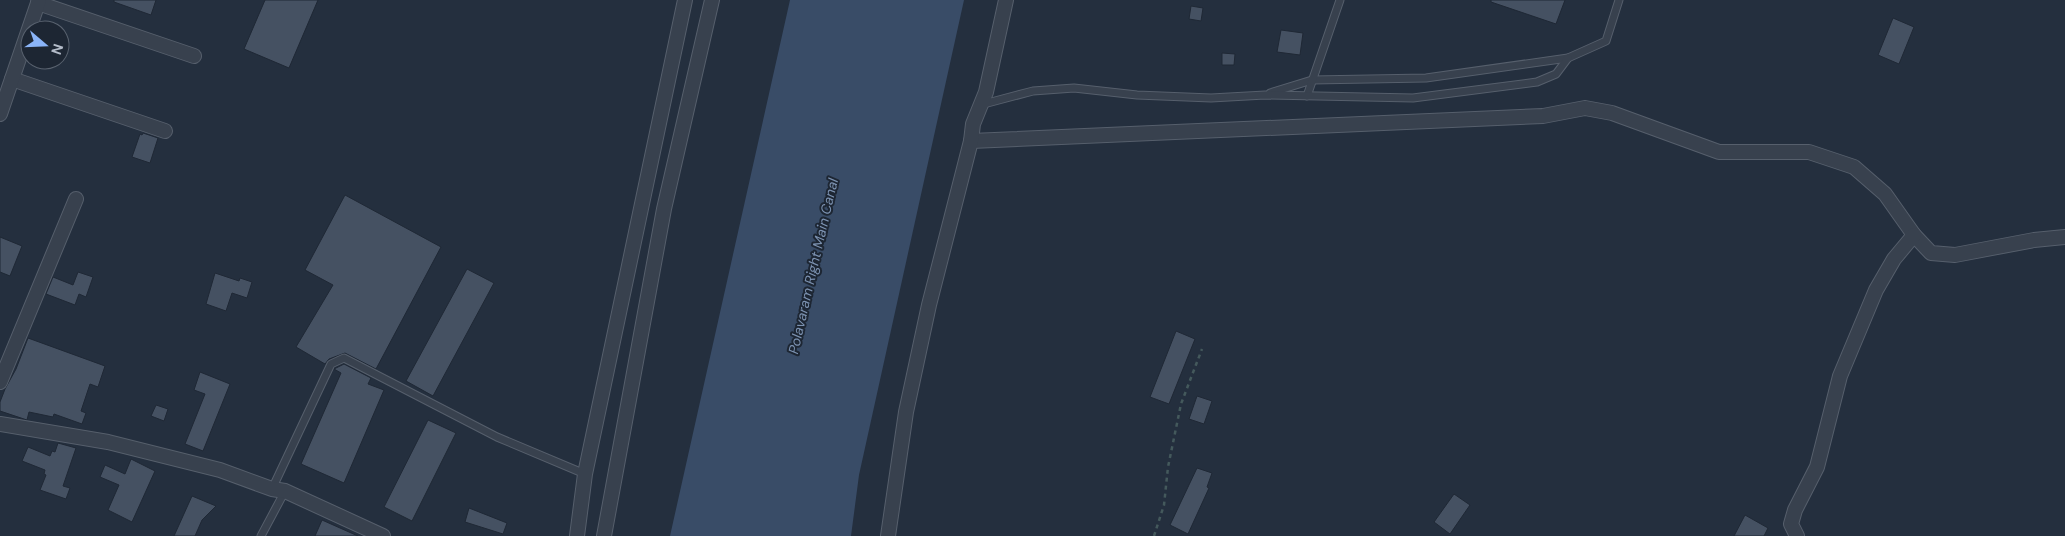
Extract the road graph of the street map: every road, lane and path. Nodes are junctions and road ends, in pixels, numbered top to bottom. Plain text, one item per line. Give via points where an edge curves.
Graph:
1 (684, 0) edge
2 (712, 0) edge
3 (1006, 0) edge
4 (1340, 0) edge
5 (1619, 0) edge
6 (38, 1) edge
7 (194, 56) dead end
8 (1568, 58) junction
9 (12, 79) junction
10 (1312, 80) junction
11 (1265, 95) junction
12 (1307, 96) junction
13 (980, 106) junction
14 (0, 114) edge
15 (165, 130) dead end
16 (971, 142) junction
17 (76, 199) dead end
18 (1914, 235) junction
19 (2065, 237) edge
20 (1202, 349) dead end
21 (0, 382) edge
22 (0, 424) edge
23 (585, 474) junction
24 (279, 490) junction
25 (261, 536) edge
26 (383, 536) edge
27 (577, 536) edge
28 (604, 536) edge
29 (888, 536) edge
30 (1154, 536) edge
31 (1798, 536) edge

1 - 23 street
2 - 28 street via 664,209
3 - 13 street
4 - 10 lane
5 - 8 lane via 1606,42
6 - 7 street
6 - 9 street
8 - 10 lane via 1426,78
8 - 12 lane via 1556,74 1537,82 1413,98
9 - 14 street
9 - 15 street
10 - 11 lane
10 - 12 lane
11 - 12 lane
11 - 13 lane via 1211,98 1074,88 1033,91
13 - 16 street
16 - 18 street via 1543,116 1585,108 1612,113 1719,152 1810,152 1854,167 1885,194
16 - 29 street via 908,402
17 - 21 street
18 - 19 street via 1931,253 1955,255
18 - 31 street via 1894,259 1876,290 1840,376 1817,467 1794,510 1792,524
20 - 30 path via 1181,404 1164,505
22 - 24 street via 108,442 220,470
23 - 24 lane via 497,438 344,358 331,364
23 - 27 street
24 - 25 lane
24 - 26 street

